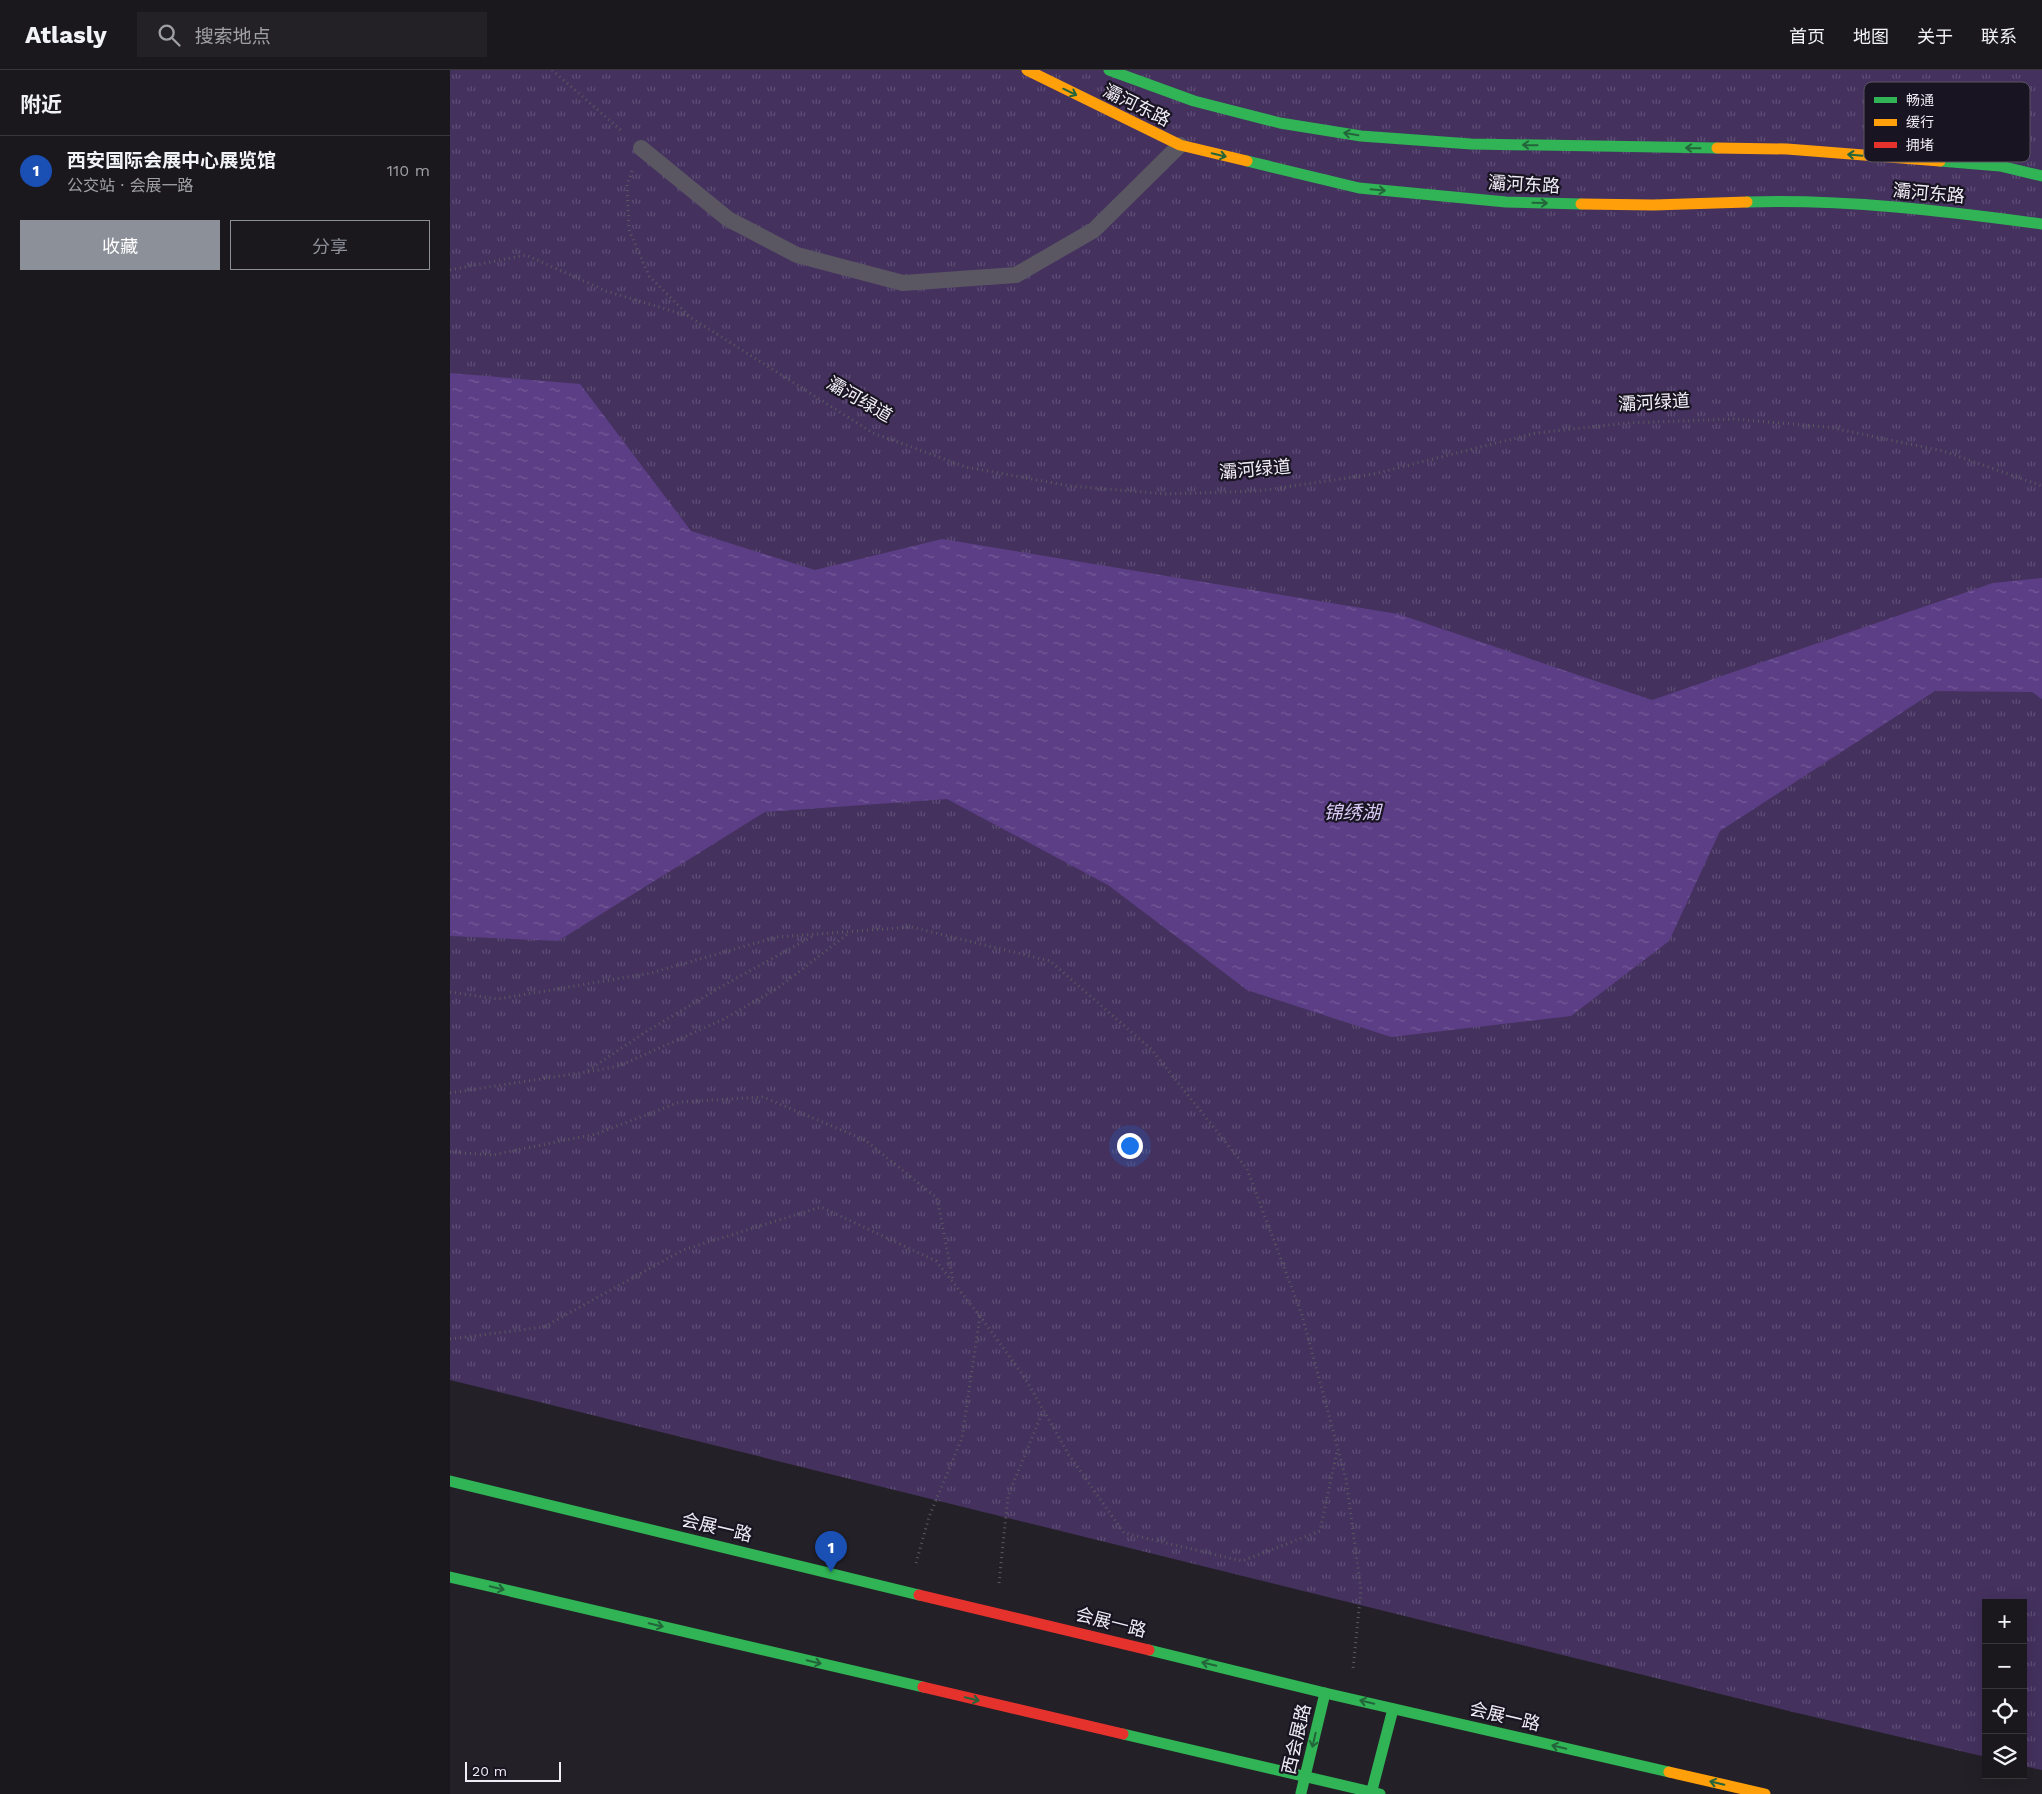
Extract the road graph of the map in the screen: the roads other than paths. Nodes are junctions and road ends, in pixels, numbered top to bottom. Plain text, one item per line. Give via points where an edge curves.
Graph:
1 (1027, 70) edge
2 (1109, 70) edge
3 (1180, 145) junction
4 (641, 148) road end
5 (1864, 155) edge
6 (1950, 162) edge
7 (2042, 176) edge
8 (2042, 224) edge
9 (450, 1481) edge
10 (450, 1577) edge
11 (1325, 1693) junction
12 (1393, 1708) junction
13 (1305, 1776) junction
14 (1374, 1793) edge
15 (1301, 1794) edge
16 (1765, 1794) edge

1 -> 3 main road, 灞河东路
5 -> 2 main road, 灞河东路 via 1787,149 1471,144 1362,136 1280,124 1204,104
3 - 4 lane via 1094,230 1016,275 903,283 797,256 728,219
3 -> 8 main road, 灞河东路 via 1359,188 1496,201 1654,205 1784,201 1948,211
7 -> 6 main road, 灞河东路 via 2000,166
11 -> 9 main road, 会展一路
10 -> 13 main road
12 -> 11 main road, 会展一路
11 -> 13 main road, 西会展路
12 - 14 main road
16 -> 12 main road, 会展一路
13 - 14 main road
13 - 15 main road, 西会展路

